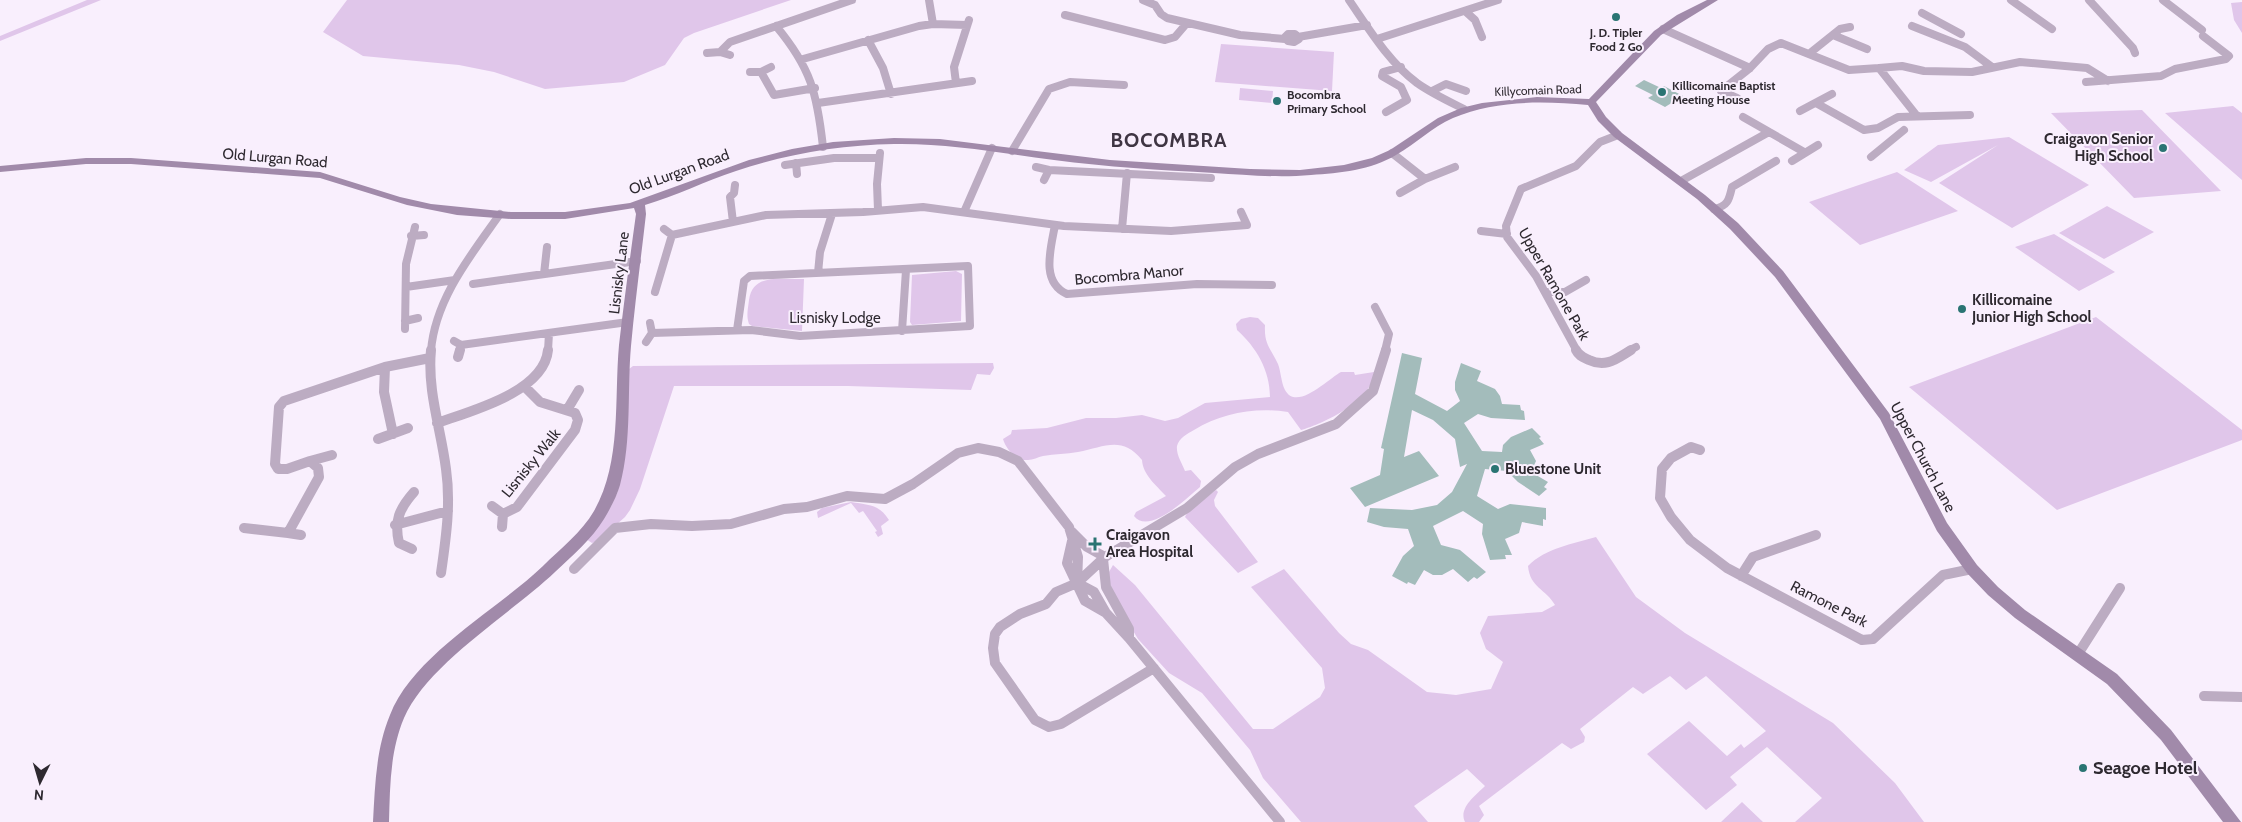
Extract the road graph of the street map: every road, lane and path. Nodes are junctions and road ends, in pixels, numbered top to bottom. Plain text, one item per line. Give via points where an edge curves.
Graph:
1 (852, 0) edge
2 (929, 0) edge
3 (1143, 0) edge
4 (1349, 0) edge
5 (1498, 0) edge
6 (1714, 0) edge
7 (2011, 0) edge
8 (2089, 0) edge
9 (2164, 0) edge
10 (843, 1) edge
11 (1465, 11) junction
12 (1922, 13) dead end
13 (1065, 15) dead end
14 (1937, 21) junction
15 (1187, 23) junction
16 (933, 24) junction
17 (1367, 25) junction
18 (776, 26) junction
19 (1912, 26) dead end
20 (1850, 27) dead end
21 (1663, 29) junction
22 (2052, 29) dead end
23 (2212, 29) dead end
24 (1922, 30) junction
25 (2200, 32) junction
26 (1961, 34) dead end
27 (1833, 35) junction
28 (1482, 37) dead end
29 (1377, 39) junction
30 (868, 40) junction
31 (1867, 49) dead end
32 (720, 52) junction
33 (707, 53) dead end
34 (1810, 53) junction
35 (2135, 53) dead end
36 (730, 56) dead end
37 (803, 59) junction
38 (771, 67) dead end
39 (1400, 67) junction
40 (1750, 68) junction
41 (1879, 68) junction
42 (1992, 68) junction
43 (750, 72) dead end
44 (761, 72) junction
45 (972, 81) dead end
46 (2108, 81) junction
47 (2086, 82) dead end
48 (956, 83) junction
49 (1124, 86) dead end
50 (816, 88) junction
51 (1432, 91) junction
52 (1466, 91) dead end
53 (891, 94) junction
54 (1832, 94) dead end
55 (1737, 98) dead end
56 (1591, 102) junction
57 (818, 103) junction
58 (1816, 103) junction
59 (1464, 110) junction
60 (1800, 111) dead end
61 (1386, 112) dead end
62 (1917, 116) junction
63 (1743, 117) dead end
64 (1976, 121) dead end
65 (1878, 128) junction
66 (1904, 130) dead end
67 (1769, 132) junction
68 (1618, 135) junction
69 (1895, 136) junction
70 (1818, 145) dead end
71 (823, 147) junction
72 (992, 148) junction
73 (1012, 151) junction
74 (1804, 152) junction
75 (1392, 154) junction
76 (1871, 157) dead end
77 (1370, 161) joint
78 (1776, 161) dead end
79 (1792, 161) dead end
80 (796, 163) junction
81 (785, 165) dead end
82 (1036, 167) dead end
83 (1455, 167) dead end
84 (0, 169) edge
85 (1049, 170) junction
86 (1128, 173) junction
87 (797, 174) dead end
88 (1425, 179) junction
89 (1044, 180) dead end
90 (1206, 181) dead end
91 (1681, 181) junction
92 (737, 183) dead end
93 (1400, 193) dead end
94 (639, 204) junction
95 (1714, 209) junction
96 (878, 210) junction
97 (964, 212) junction
98 (1241, 212) dead end
99 (500, 214) junction
100 (832, 214) junction
101 (733, 222) junction
102 (1257, 224) dead end
103 (1055, 225) junction
104 (1247, 225) junction
105 (415, 227) dead end
106 (664, 229) dead end
107 (1122, 229) junction
108 (1481, 232) dead end
109 (1507, 234) junction
110 (424, 235) dead end
111 (672, 235) junction
112 (411, 236) junction
113 (547, 247) dead end
114 (637, 261) junction
115 (906, 270) junction
116 (818, 273) junction
117 (544, 274) junction
118 (455, 280) junction
119 (1586, 280) dead end
120 (473, 284) dead end
121 (1272, 285) dead end
122 (406, 287) junction
123 (659, 288) dead end
124 (1545, 292) junction
125 (1375, 307) dead end
126 (418, 318) dead end
127 (628, 322) junction
128 (650, 323) dead end
129 (737, 330) junction
130 (902, 331) junction
131 (549, 333) junction
132 (652, 333) junction
133 (646, 342) dead end
134 (1636, 347) dead end
135 (430, 358) junction
136 (458, 358) dead end
137 (385, 367) junction
138 (524, 386) junction
139 (579, 390) dead end
140 (567, 410) junction
141 (437, 423) junction
142 (408, 428) dead end
143 (393, 434) junction
144 (378, 439) dead end
145 (1700, 450) dead end
146 (332, 455) dead end
147 (310, 461) junction
148 (414, 492) dead end
149 (492, 506) dead end
150 (448, 511) junction
151 (503, 514) junction
152 (394, 525) junction
153 (502, 527) dead end
154 (244, 528) dead end
155 (1070, 530) junction
156 (288, 533) junction
157 (301, 535) dead end
158 (1816, 535) dead end
159 (412, 549) dead end
160 (1104, 558) junction
161 (1972, 568) junction
162 (574, 569) dead end
163 (441, 573) dead end
164 (1741, 576) junction
165 (1077, 583) junction
166 (2120, 588) dead end
167 (1129, 638) junction
168 (2078, 654) junction
169 (1154, 668) junction
170 (2204, 696) dead end
171 (2242, 697) edge
172 (381, 822) edge
173 (1280, 822) edge
174 (2233, 822) edge

1 - 10 street
2 - 16 street
3 - 15 street via 1160,14
4 - 17 street
5 - 11 street
6 - 21 street, Killycomain Road via 1686,13
7 - 22 street
8 - 35 street
9 - 25 street
10 - 18 street
11 - 28 street via 1475,20
11 - 29 street
12 - 14 street
13 - 15 street via 1165,40 1177,37
14 - 24 street
14 - 26 street
15 - 17 street via 1231,34 1285,38 1294,42 1298,36
16 - 30 street
16 - 48 street via 968,23 954,67
17 - 29 street
18 - 32 street via 730,42
18 - 37 street
19 - 24 street
20 - 27 street
21 - 40 street
21 - 56 street, Killycomain Road
23 - 25 street
24 - 42 street via 1965,47
25 - 46 street via 2232,54 2226,59 2175,69 2161,76
27 - 31 street
27 - 34 street
29 - 39 street
30 - 37 street
30 - 53 street via 883,68
32 - 33 street
32 - 36 street
34 - 40 street via 1787,44 1774,44
34 - 41 street via 1849,70
37 - 50 street
38 - 44 street
39 - 51 street via 1413,80
39 - 61 street via 1383,72 1382,76 1399,84 1406,92 1407,100
40 - 55 street via 1721,91
41 - 42 street via 1897,66 1924,71 1972,72
41 - 62 street
42 - 46 street via 2020,62 2083,67
43 - 44 street
44 - 50 street via 774,95
45 - 48 street
46 - 47 street
48 - 53 street
49 - 73 street via 1070,82 1049,90
50 - 57 street
51 - 52 street via 1446,84
51 - 59 street
53 - 57 street
54 - 58 street
56 - 59 street, Killycomain Road via 1514,102
56 - 68 street, Upper Church Lane
57 - 71 street
58 - 60 street
58 - 65 street via 1864,130
59 - 75 street, Killycomain Road via 1428,126
62 - 64 street via 1968,112
62 - 65 street via 1898,117
63 - 67 street
65 - 69 street
66 - 69 street
67 - 74 street
67 - 91 street
68 - 91 street, Upper Church Lane
68 - 109 street, Upper Ramone Park via 1596,145 1576,166 1521,188 1506,226
69 - 76 street
70 - 74 street
71 - 72 street, Old Lurgan Road via 936,141
71 - 94 street, Old Lurgan Road via 731,168
72 - 73 street, Old Lurgan Road
72 - 97 street
73 - 77 street, Old Lurgan Road via 1085,161 1278,173 1313,172
74 - 79 street
75 - 77 street, Killycomain Road
75 - 88 street
78 - 95 street via 1732,187 1729,202
80 - 81 street
80 - 87 street
80 - 96 street via 880,156
82 - 85 street
83 - 88 street
84 - 99 street, Old Lurgan Road via 86,161 131,161 320,175 407,202 454,211
85 - 86 street
85 - 89 street
86 - 90 street
86 - 107 street
88 - 93 street
91 - 95 street, Upper Church Lane
92 - 101 street via 730,197
94 - 99 street, Old Lurgan Road via 582,215
94 - 114 street, Lisnisky Lane via 642,214
95 - 161 street, Upper Church Lane via 1779,274 1867,390 1899,442 1942,526
96 - 97 street via 923,207
96 - 100 street
97 - 103 street
98 - 104 street
99 - 118 street
100 - 101 street via 796,212
100 - 116 street via 820,252
101 - 111 street
102 - 104 street
103 - 107 street
103 - 121 street, Bocombra Manor via 1050,271 1056,290 1067,294 1197,284
104 - 107 street via 1172,231
105 - 112 street
106 - 111 street
108 - 109 street
109 - 124 street, Upper Ramone Park
110 - 112 street
111 - 123 street
112 - 122 street
113 - 117 street
114 - 117 street
114 - 127 street, Lisnisky Lane
115 - 116 street, Lisnisky Lodge
115 - 130 street, Lisnisky Lodge
115 - 130 street, Lisnisky Lodge via 968,266 970,326
116 - 129 street, Lisnisky Lodge via 750,276 744,281
117 - 120 street
118 - 122 street
118 - 135 street via 438,320
119 - 124 street via 1565,292
122 - 126 street via 405,325
124 - 134 street, Upper Ramone Park via 1579,355 1607,364
125 - 160 street via 1389,334 1374,391 1354,410 1336,424 1249,459 1187,508
127 - 131 street
127 - 172 street, Lisnisky Lane via 618,464 613,487 598,517 578,541 533,584 432,666 410,693 397,715 388,744
128 - 132 street
129 - 130 street, Lisnisky Lodge via 800,336
129 - 132 street, Lisnisky Lodge
131 - 136 street via 458,343
131 - 138 street via 546,364 540,374
132 - 133 street
135 - 137 street
135 - 141 street via 431,397
137 - 143 street via 384,392
137 - 147 street via 284,402 279,407 275,464 278,468 287,469
138 - 140 street, Lisnisky Walk via 532,398 544,406
138 - 141 street via 489,404
139 - 140 street
140 - 151 street, Lisnisky Walk via 575,412 578,420 574,430 517,507
141 - 150 street via 446,468
142 - 143 street
143 - 144 street
145 - 164 street, Ramone Park via 1691,447 1671,458 1662,469 1660,498 1690,540
146 - 147 street
147 - 156 street via 318,468 319,477
148 - 152 street via 399,509
149 - 151 street, Lisnisky Walk
150 - 152 street
150 - 163 street
151 - 153 street
152 - 159 street via 399,543
154 - 156 street
155 - 160 street
155 - 162 street via 1018,462 978,448 958,453 885,499 847,496 731,524 651,524 615,528
155 - 165 street via 1072,541 1067,563
156 - 157 street
158 - 164 street via 1753,557
160 - 165 street
160 - 167 street via 1106,587 1129,629
161 - 164 street, Ramone Park via 1943,575 1873,639 1862,640
161 - 168 street, Upper Church Lane via 2020,614
165 - 167 street via 1085,601 1106,613
165 - 169 street via 1056,592 1046,604 1006,622 995,634 995,663 1035,720 1049,727 1061,724
166 - 168 street
167 - 169 street
168 - 174 street, Upper Church Lane via 2112,679 2146,713
169 - 173 street
170 - 171 street

